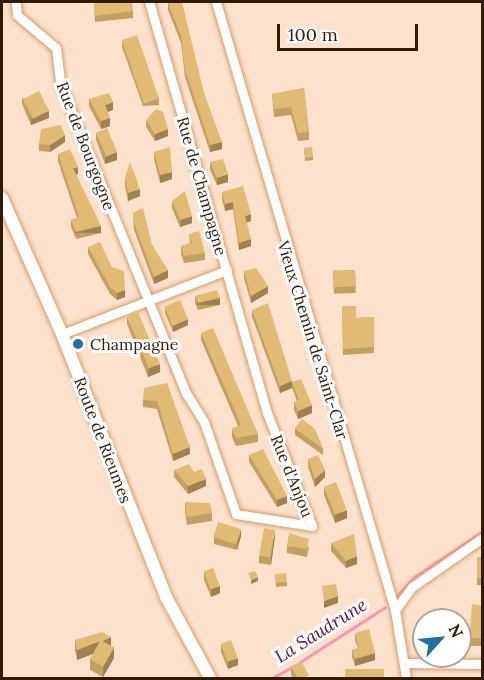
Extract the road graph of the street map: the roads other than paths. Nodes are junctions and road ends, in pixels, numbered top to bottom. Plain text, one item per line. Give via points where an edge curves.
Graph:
1 (16, 2) edge
2 (149, 2) edge
3 (216, 2) edge
4 (2, 198) edge
5 (227, 270) junction
6 (148, 303) junction
7 (62, 334) junction
8 (483, 538) edge
9 (395, 610) junction
10 (405, 663) junction
11 (483, 664) edge
12 (210, 678) edge
13 (406, 678) edge

1 - 6 street, Rue de Bourgogne via 17,15 56,48 60,83
2 - 5 street, Rue de Champagne
3 - 9 street, Vieux Chemin de Saint-Clar
4 - 7 main road, Route de Rieumes
5 - 6 street, Rue de Champagne
5 - 6 street, Rue d'Anjou via 267,413 312,526 236,514 204,422 186,393
6 - 7 street, Rue de Champagne
7 - 12 main road, Route de Rieumes via 166,597
8 - 9 street via 412,587
9 - 10 street, Vieux Chemin de Saint-Clar
10 - 11 street
10 - 13 street, Vieux Chemin de Saint-Clar

